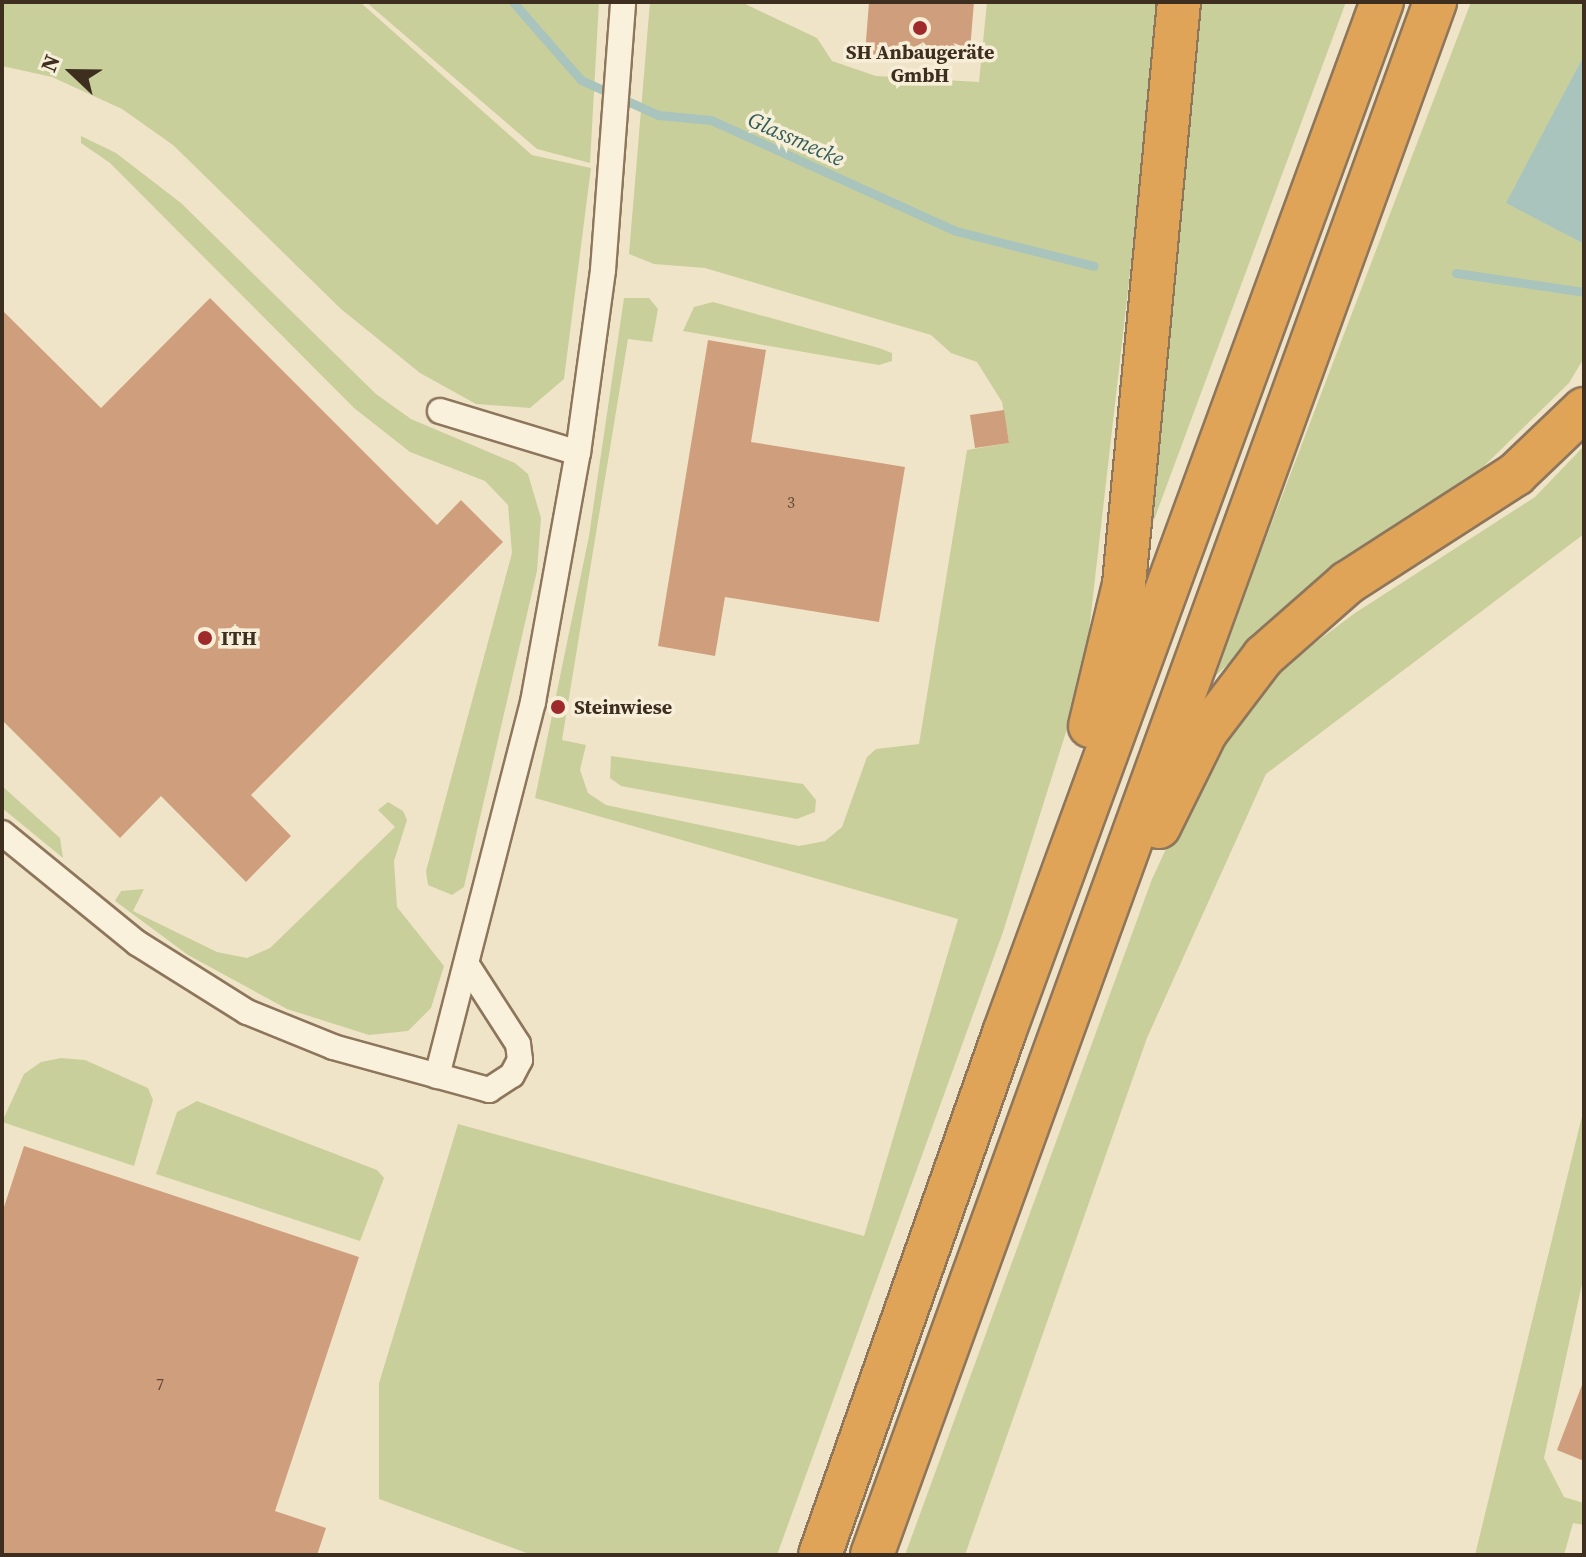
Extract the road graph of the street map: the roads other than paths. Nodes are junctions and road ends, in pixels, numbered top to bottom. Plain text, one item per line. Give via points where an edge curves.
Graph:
1 (623, 2) edge
2 (1179, 2) edge
3 (1382, 2) edge
4 (1435, 2) edge
5 (1584, 409) edge
6 (440, 411) dead end
7 (578, 453) junction
8 (2, 833) edge
9 (467, 965) junction
10 (1004, 1033) junction
11 (1049, 1060) junction
12 (437, 1076) junction
13 (820, 1555) edge
14 (872, 1555) edge

1 - 7 street via 616,126
2 - 10 highway via 1124,584 1108,660
3 - 10 highway
4 - 11 highway
5 - 11 highway via 1516,474 1324,600 1240,684 1188,767
6 - 7 street
7 - 9 street via 533,702
8 - 12 street via 137,943 222,999 333,1047
9 - 12 street
9 - 12 street via 509,1027 520,1060 503,1085 489,1090
10 - 13 highway
11 - 14 highway

